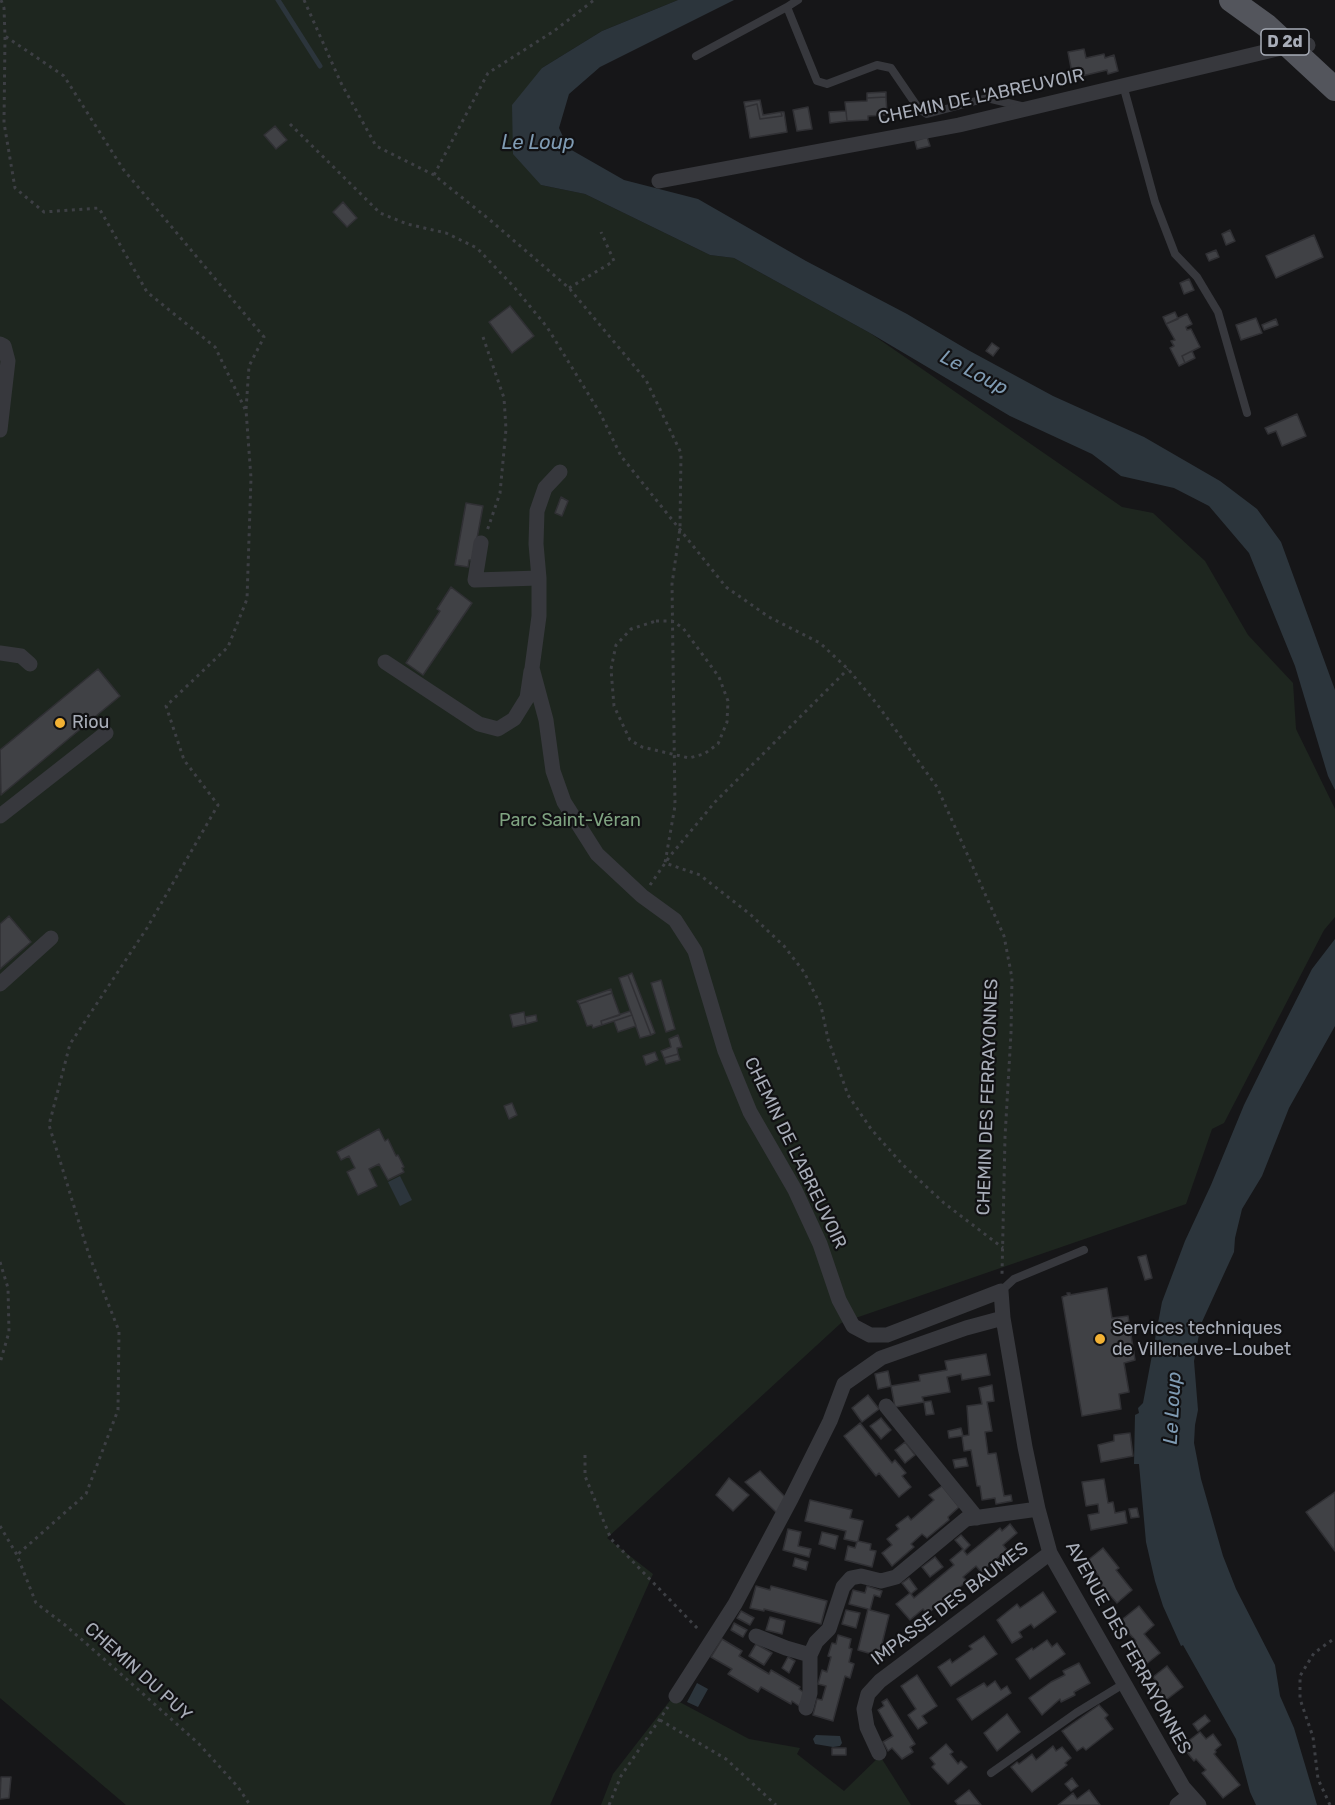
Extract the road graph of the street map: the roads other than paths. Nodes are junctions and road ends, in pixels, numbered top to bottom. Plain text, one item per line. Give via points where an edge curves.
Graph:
1 (798, 0) edge
2 (1231, 0) edge
3 (1253, 0) edge
4 (787, 7) junction
5 (1297, 44) junction
6 (696, 56) dead end
7 (1333, 77) edge
8 (1123, 86) junction
9 (1029, 108) junction
10 (659, 181) dead end
11 (0, 344) edge
12 (1247, 413) dead end
13 (0, 430) edge
14 (560, 472) dead end
15 (482, 543) road end
16 (539, 578) junction
17 (0, 653) edge
18 (385, 662) dead end
19 (30, 664) dead end
20 (532, 669) junction
21 (106, 733) dead end
22 (0, 816) edge
23 (51, 938) dead end
24 (0, 984) edge
25 (1084, 1250) dead end
26 (1001, 1291) junction
27 (1003, 1318) junction
28 (885, 1406) dead end
29 (1038, 1509) junction
30 (976, 1518) junction
31 (1050, 1553) junction
32 (756, 1636) dead end
33 (810, 1655) junction
34 (1125, 1683) junction
35 (676, 1696) road end
36 (806, 1708) dead end
37 (879, 1753) dead end
38 (991, 1773) dead end
39 (1195, 1800) edge
40 (1177, 1805) edge

1 - 4 lane
2 - 5 main road, D 2d
3 - 5 main road, D 2d via 1273,14
4 - 6 lane
4 - 9 lane via 817,81 827,84 877,65 891,68 919,109 927,114 987,98
5 - 7 main road, D 2d
5 - 8 street, CHEMIN DE L'ABREUVOIR
8 - 9 street, CHEMIN DE L'ABREUVOIR
8 - 12 lane via 1155,202 1175,255 1197,277 1218,312
9 - 10 street, CHEMIN DE L'ABREUVOIR via 959,125
11 - 13 street via 8,361
14 - 16 street via 545,488 537,511
15 - 16 street via 475,580
16 - 20 street
17 - 19 street via 21,656
18 - 20 street via 479,724 498,729 514,719 527,698
20 - 26 street, CHEMIN DE L'ABREUVOIR via 546,720 553,771 564,802 597,854 642,897 675,920 695,951 724,1051 750,1112 795,1190 853,1326 870,1335 887,1335
21 - 22 street
23 - 24 street
25 - 26 lane via 1014,1279
26 - 27 street, AVENUE DES FERRAYONNES
27 - 29 street, AVENUE DES FERRAYONNES
27 - 35 street via 881,1358 844,1384 830,1421 735,1604
28 - 30 street
29 - 30 street
29 - 31 street, AVENUE DES FERRAYONNES
30 - 33 street via 966,1519 896,1577 882,1581 851,1578 843,1587 829,1629
31 - 34 street, AVENUE DES FERRAYONNES
31 - 37 street, IMPASSE DES BAUMES via 868,1694 864,1709 867,1727
32 - 33 street
33 - 36 street
34 - 38 lane
34 - 39 street, AVENUE DES FERRAYONNES via 1183,1787
39 - 40 street

